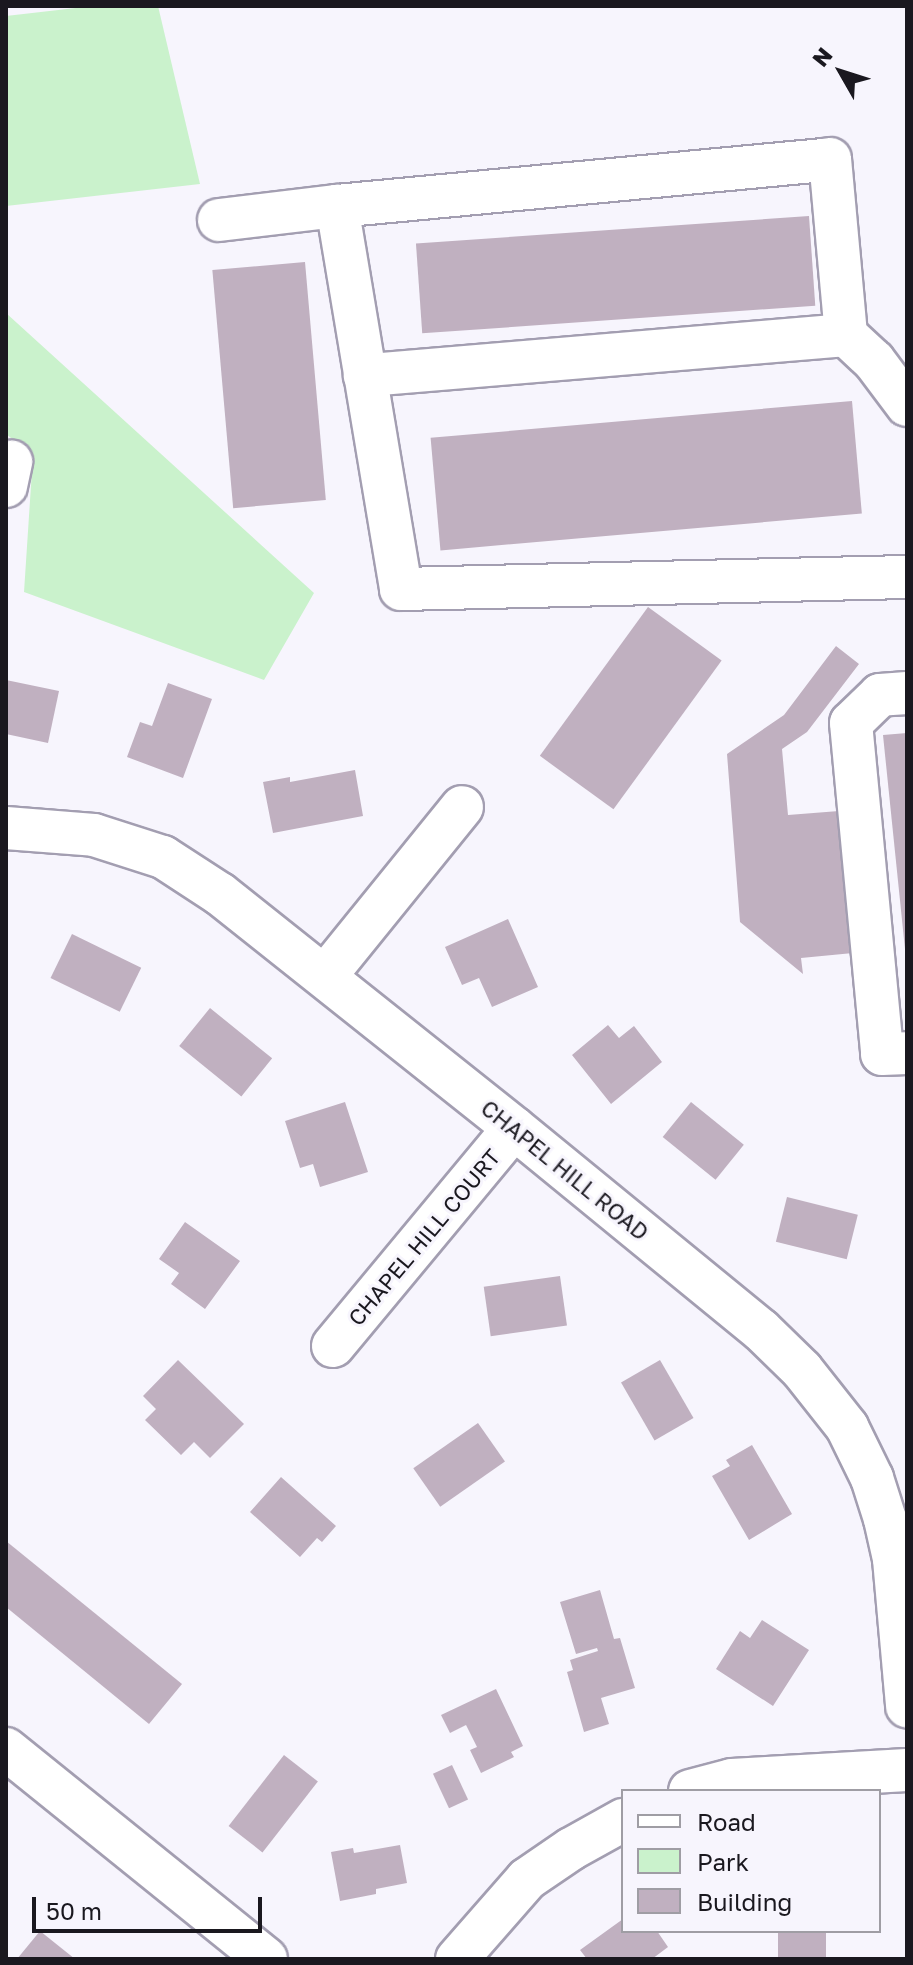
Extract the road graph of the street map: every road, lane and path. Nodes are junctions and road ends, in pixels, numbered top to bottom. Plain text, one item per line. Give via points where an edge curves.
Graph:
1 (337, 206) junction
2 (219, 220) dead end
3 (846, 335) junction
4 (365, 375) junction
5 (907, 405) edge
6 (907, 577) edge
7 (907, 693) edge
8 (462, 807) dead end
9 (9, 834) edge
10 (326, 975) junction
11 (907, 1053) edge
12 (514, 1128) junction
13 (333, 1346) dead end
14 (907, 1706) edge
15 (6, 1749) edge
16 (907, 1770) edge
17 (698, 1789) edge
18 (621, 1821) edge
19 (266, 1959) edge
20 (457, 1959) edge

1 - 2 street
1 - 3 street via 830,159
1 - 4 street
3 - 4 street
3 - 5 street via 874,361
4 - 6 street via 401,589
7 - 11 street via 880,695 851,723 882,1054
8 - 10 street
9 - 10 street, CHAPEL HILL ROAD via 94,835 163,857
10 - 12 street, CHAPEL HILL ROAD
12 - 13 street, CHAPEL HILL COURT
12 - 14 street, CHAPEL HILL ROAD via 761,1330 802,1370 847,1427 872,1478 894,1559
15 - 19 street
16 - 17 street via 732,1780
18 - 20 street via 527,1879

